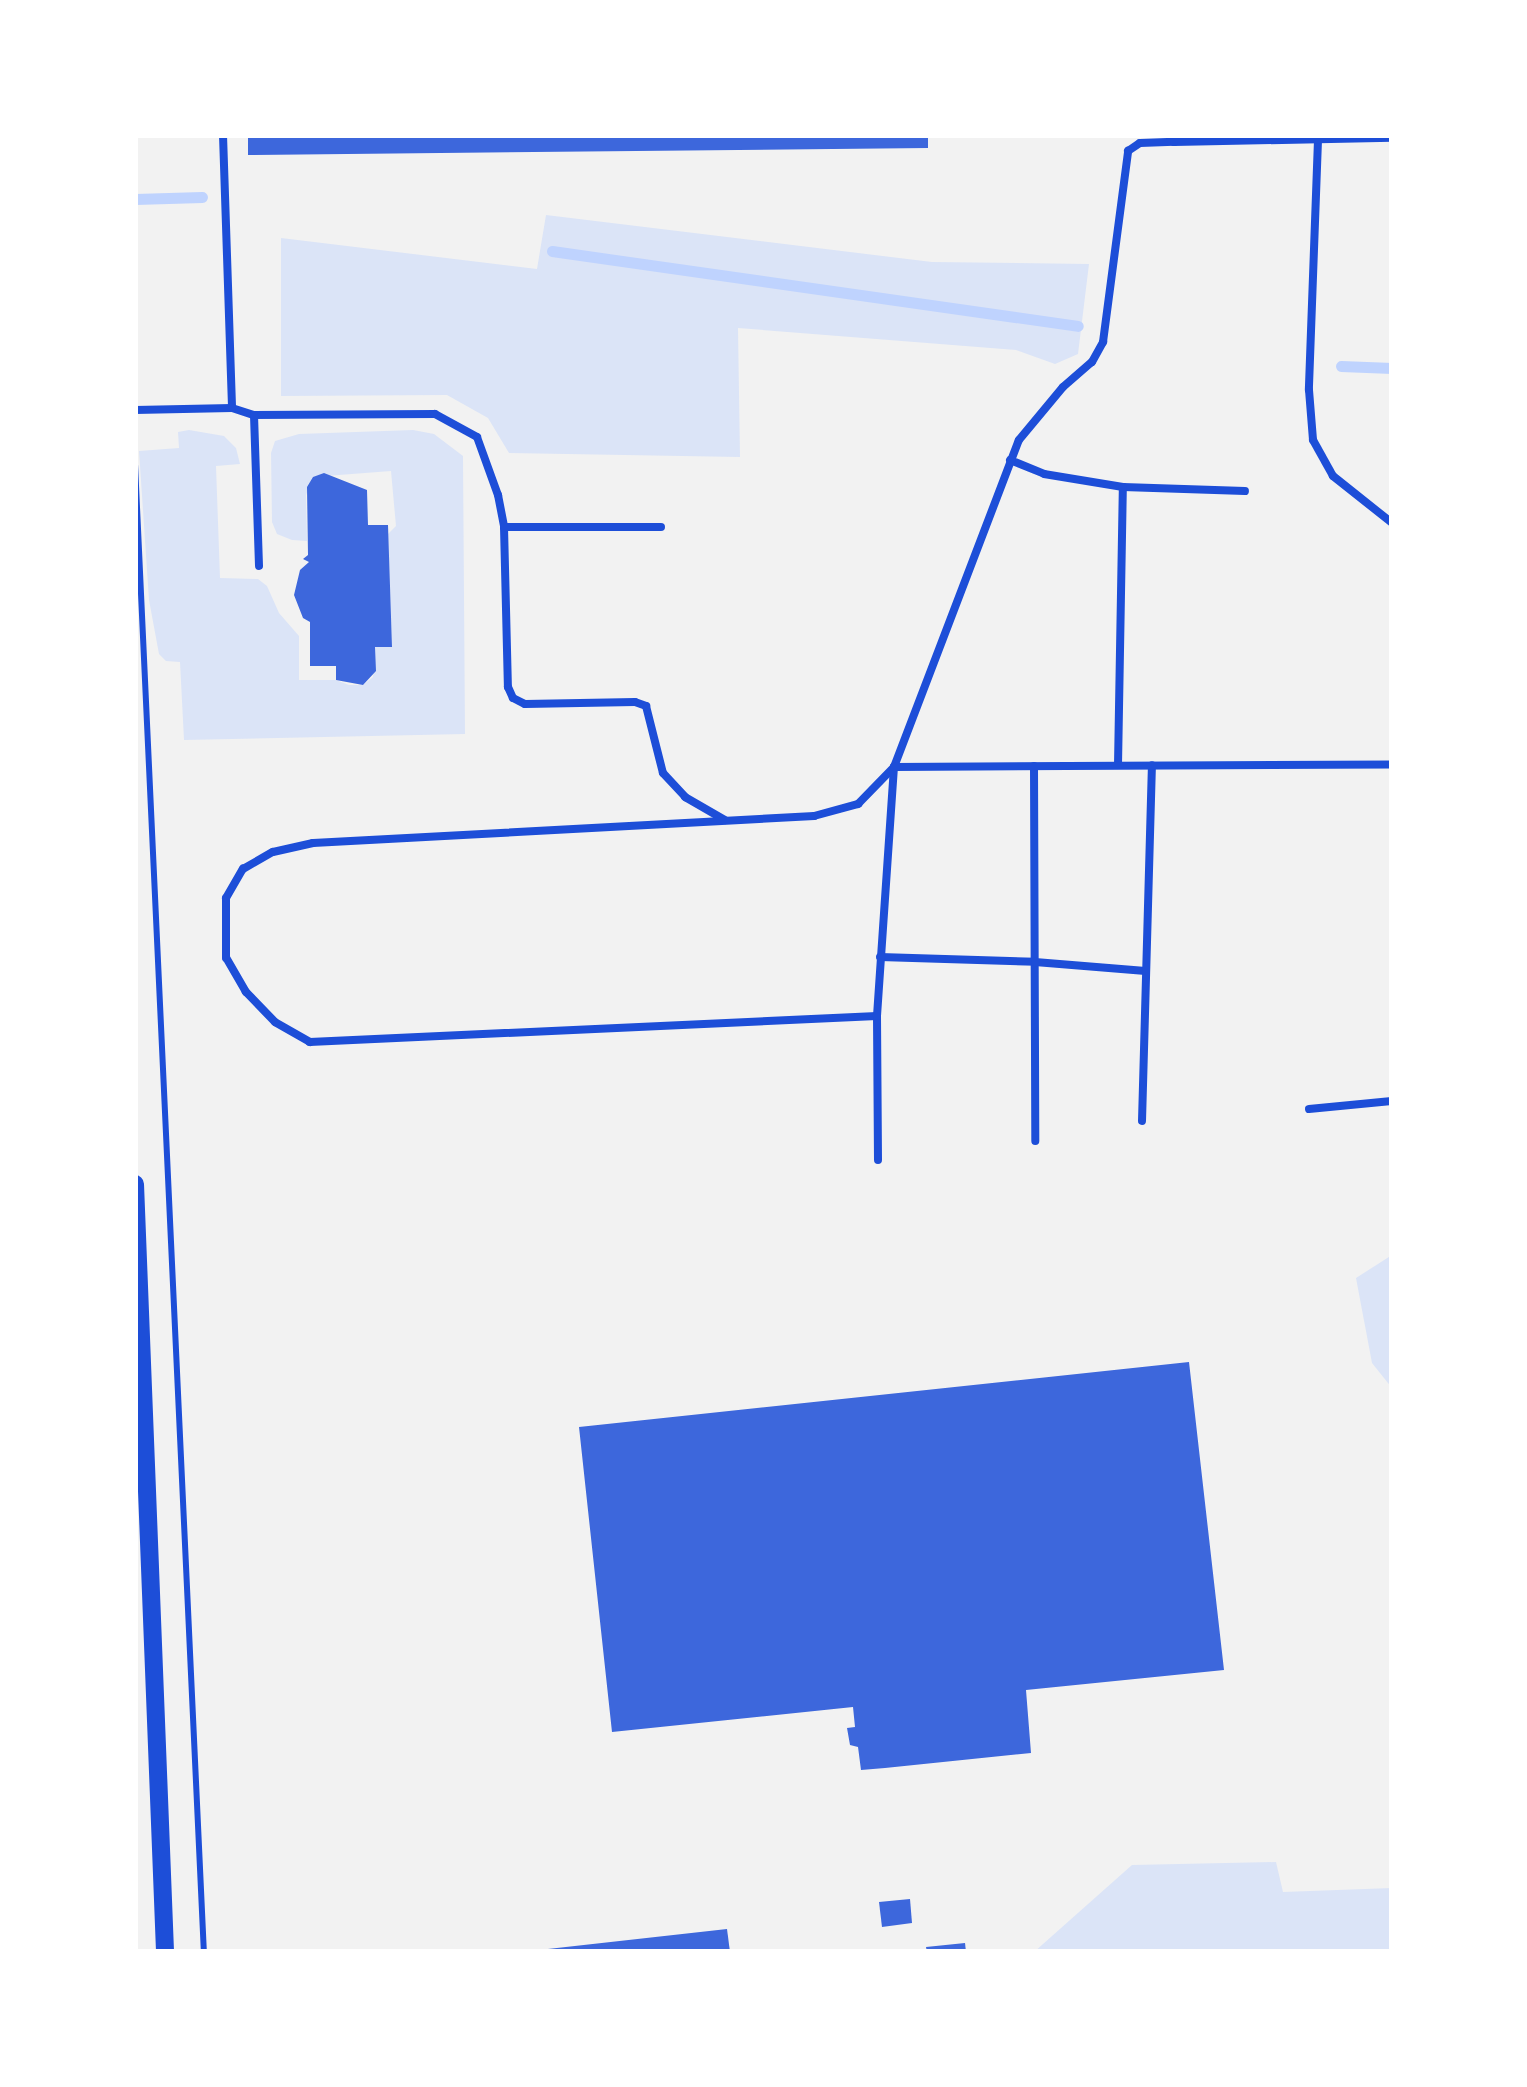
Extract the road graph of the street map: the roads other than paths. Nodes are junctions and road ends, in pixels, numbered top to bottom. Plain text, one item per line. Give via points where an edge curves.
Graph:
1 (223, 135) edge
2 (1174, 138) edge
3 (1392, 138) edge
4 (1318, 140) junction
5 (232, 408) junction
6 (135, 410) edge
7 (254, 415) junction
8 (1010, 460) junction
9 (1123, 487) junction
10 (1245, 491) dead end
11 (1392, 522) edge
12 (504, 527) junction
13 (661, 527) dead end
14 (259, 566) dead end
15 (1392, 764) edge
16 (1034, 766) junction
17 (1118, 766) junction
18 (1152, 766) junction
19 (894, 767) junction
20 (724, 820) junction
21 (880, 957) junction
22 (1035, 962) junction
23 (1146, 971) junction
24 (877, 1016) junction
25 (1392, 1101) edge
26 (1309, 1109) dead end
27 (1142, 1121) dead end
28 (1036, 1141) dead end
29 (878, 1160) dead end
30 (135, 1184) edge
31 (165, 1952) edge

1 - 5 lane
2 - 4 lane
2 - 8 lane via 1128,150 1103,342 1092,362 1033,421
3 - 4 lane
4 - 11 lane via 1308,390 1313,440 1333,476
5 - 6 lane
5 - 7 lane
7 - 12 lane via 435,414 458,423 477,437 486,456
7 - 14 lane
8 - 9 lane via 1044,474
8 - 19 lane
9 - 10 lane
9 - 17 lane
12 - 13 lane
12 - 20 lane via 513,698 525,704 646,706 664,772 685,797
15 - 18 lane
16 - 17 lane
16 - 19 lane
16 - 22 lane
17 - 18 lane
18 - 23 lane
19 - 20 lane via 858,804 814,816
19 - 21 lane
20 - 24 lane via 313,843 272,852 243,869 226,898 226,958 246,992 276,1022 310,1042
21 - 22 lane
21 - 24 lane
22 - 23 lane
22 - 28 lane
23 - 27 lane
24 - 29 lane
25 - 26 lane
30 - 31 street

